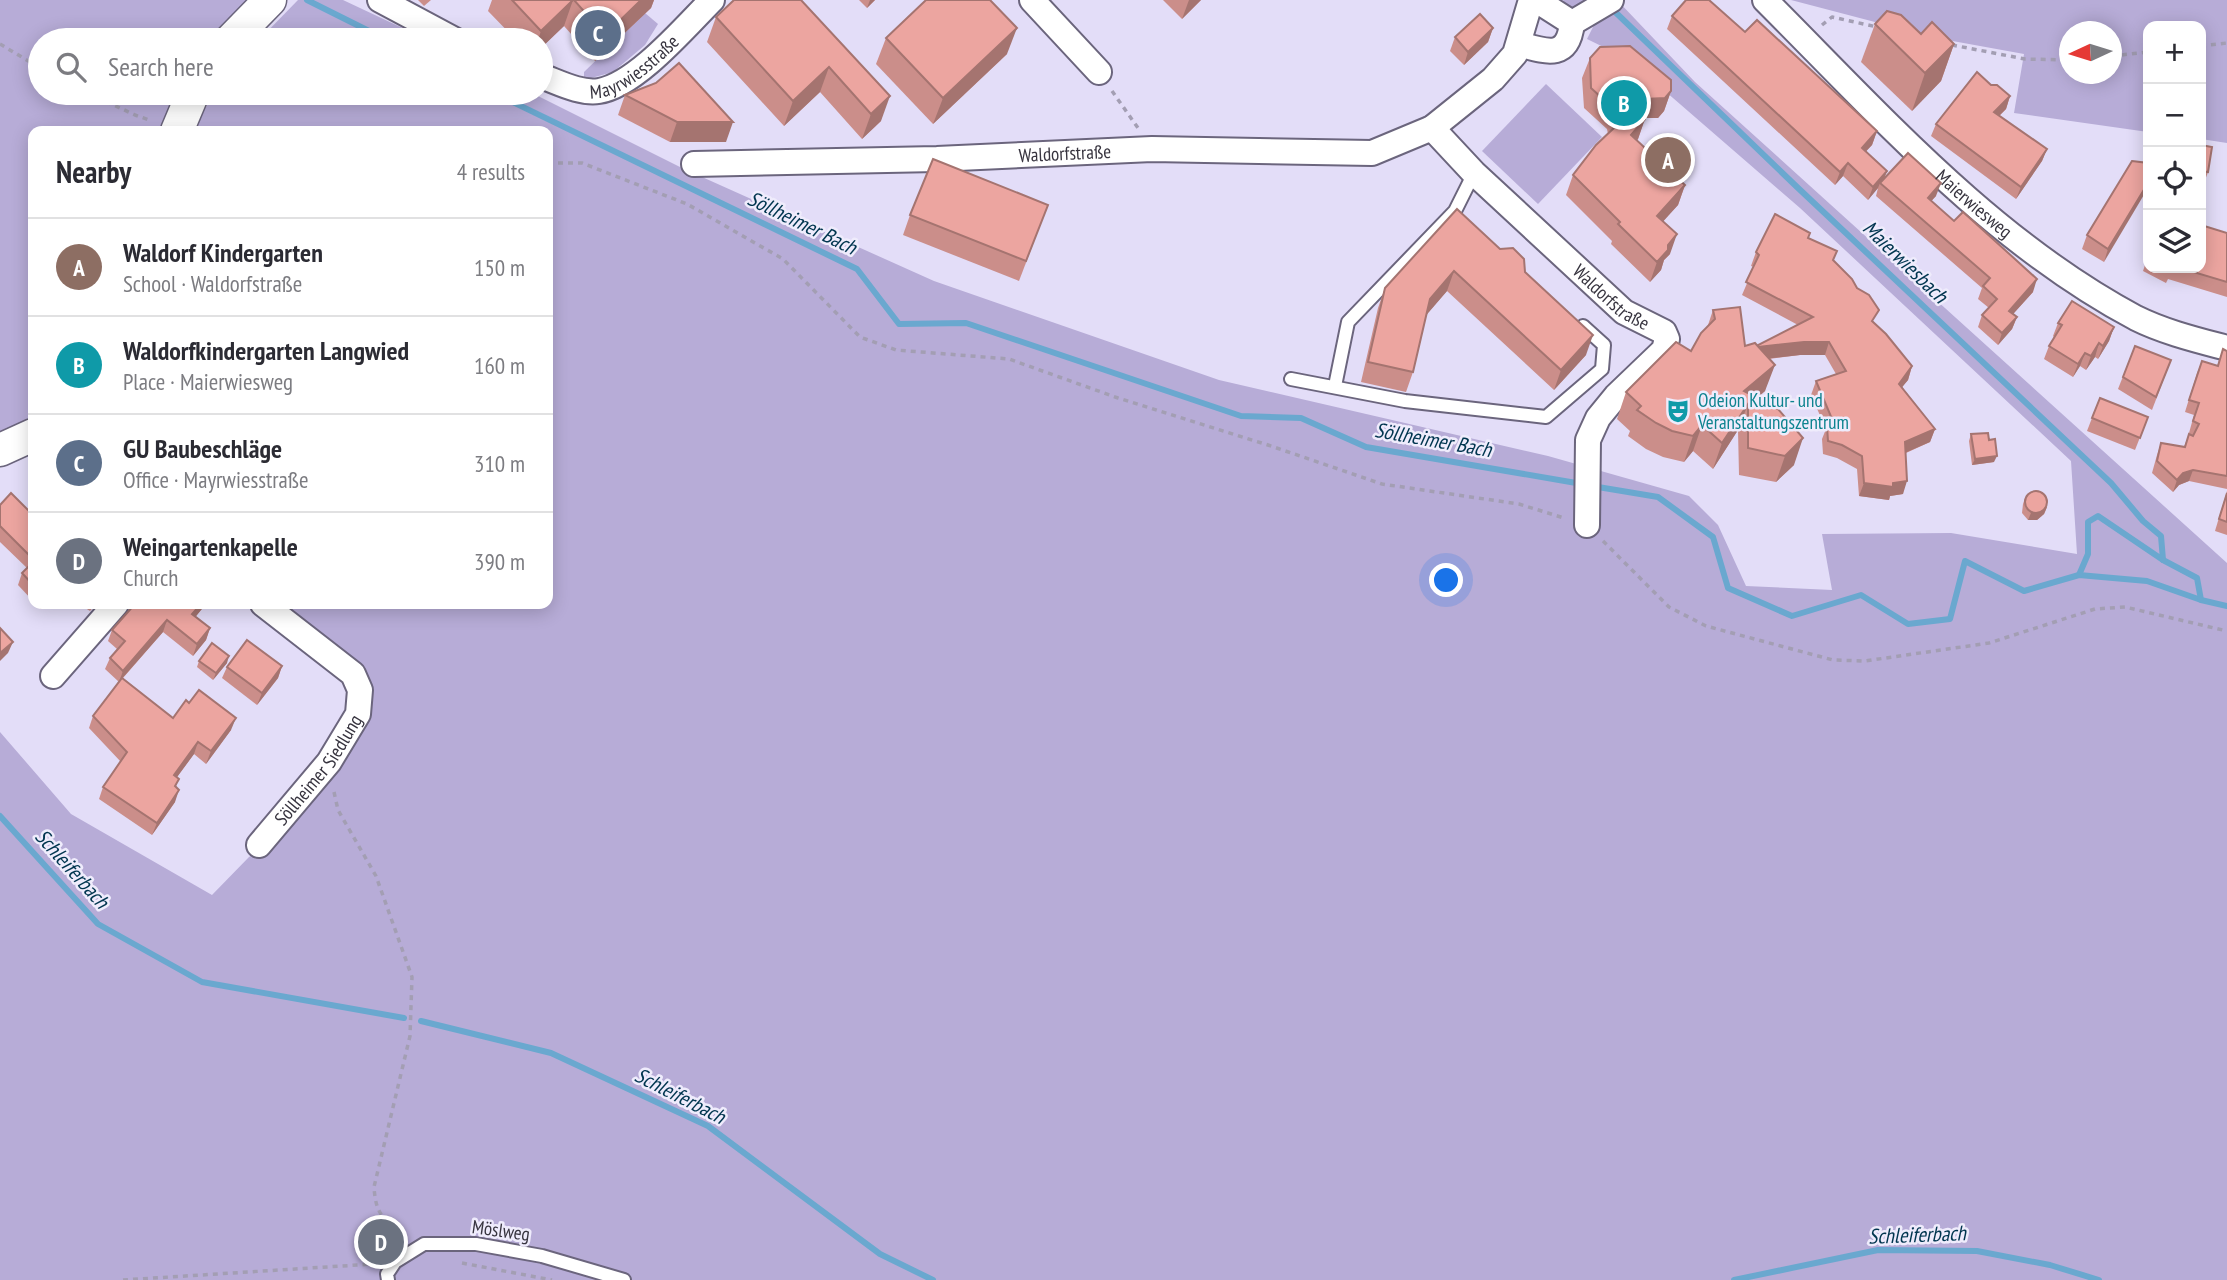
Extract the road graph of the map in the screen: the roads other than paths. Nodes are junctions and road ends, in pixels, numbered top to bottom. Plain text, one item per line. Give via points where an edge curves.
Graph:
1 (380, 0) edge
2 (712, 0) edge
3 (1032, 0) edge
4 (1534, 0) edge
5 (1765, 0) edge
6 (267, 3) edge
7 (1603, 6) edge
8 (1572, 23) junction
9 (243, 28) edge
10 (432, 28) edge
11 (1519, 44) junction
12 (1099, 72) road end
13 (553, 80) edge
14 (188, 105) edge
15 (179, 126) edge
16 (1432, 128) junction
17 (694, 164) dead end
18 (1474, 173) junction
19 (1574, 318) edge
20 (2227, 348) edge
21 (1291, 379) dead end
22 (1335, 386) junction
23 (28, 437) edge
24 (0, 450) edge
25 (1588, 519) road end
26 (112, 609) edge
27 (269, 609) edge
28 (53, 676) dead end
29 (259, 845) dead end
30 (388, 1280) edge
31 (624, 1280) edge

1 - 10 street
2 - 13 street, Mayrwiesstraße via 634,76 598,91
3 - 12 street
4 - 8 street
4 - 11 street, Waldorfstraße
5 - 20 street, Maierwiesweg via 1967,198 2058,270 2138,319
6 - 9 street
7 - 8 street
8 - 11 street via 1570,39 1561,49 1545,52
11 - 16 street, Waldorfstraße via 1493,79
14 - 15 street
16 - 17 street, Waldorfstraße via 1372,153 1152,149
16 - 18 street, Waldorfstraße
18 - 22 lane via 1460,215 1348,322
18 - 25 street, Waldorfstraße via 1624,312 1664,332 1667,339 1664,350 1598,418 1588,440
19 - 22 lane via 1604,345 1602,369 1546,417 1405,401
21 - 22 lane
23 - 24 street
26 - 28 street
27 - 29 street, Söllheimer Siedlung via 352,674 360,690 358,714 329,762
30 - 31 lane, Möslweg via 395,1262 424,1244 476,1244 542,1256

